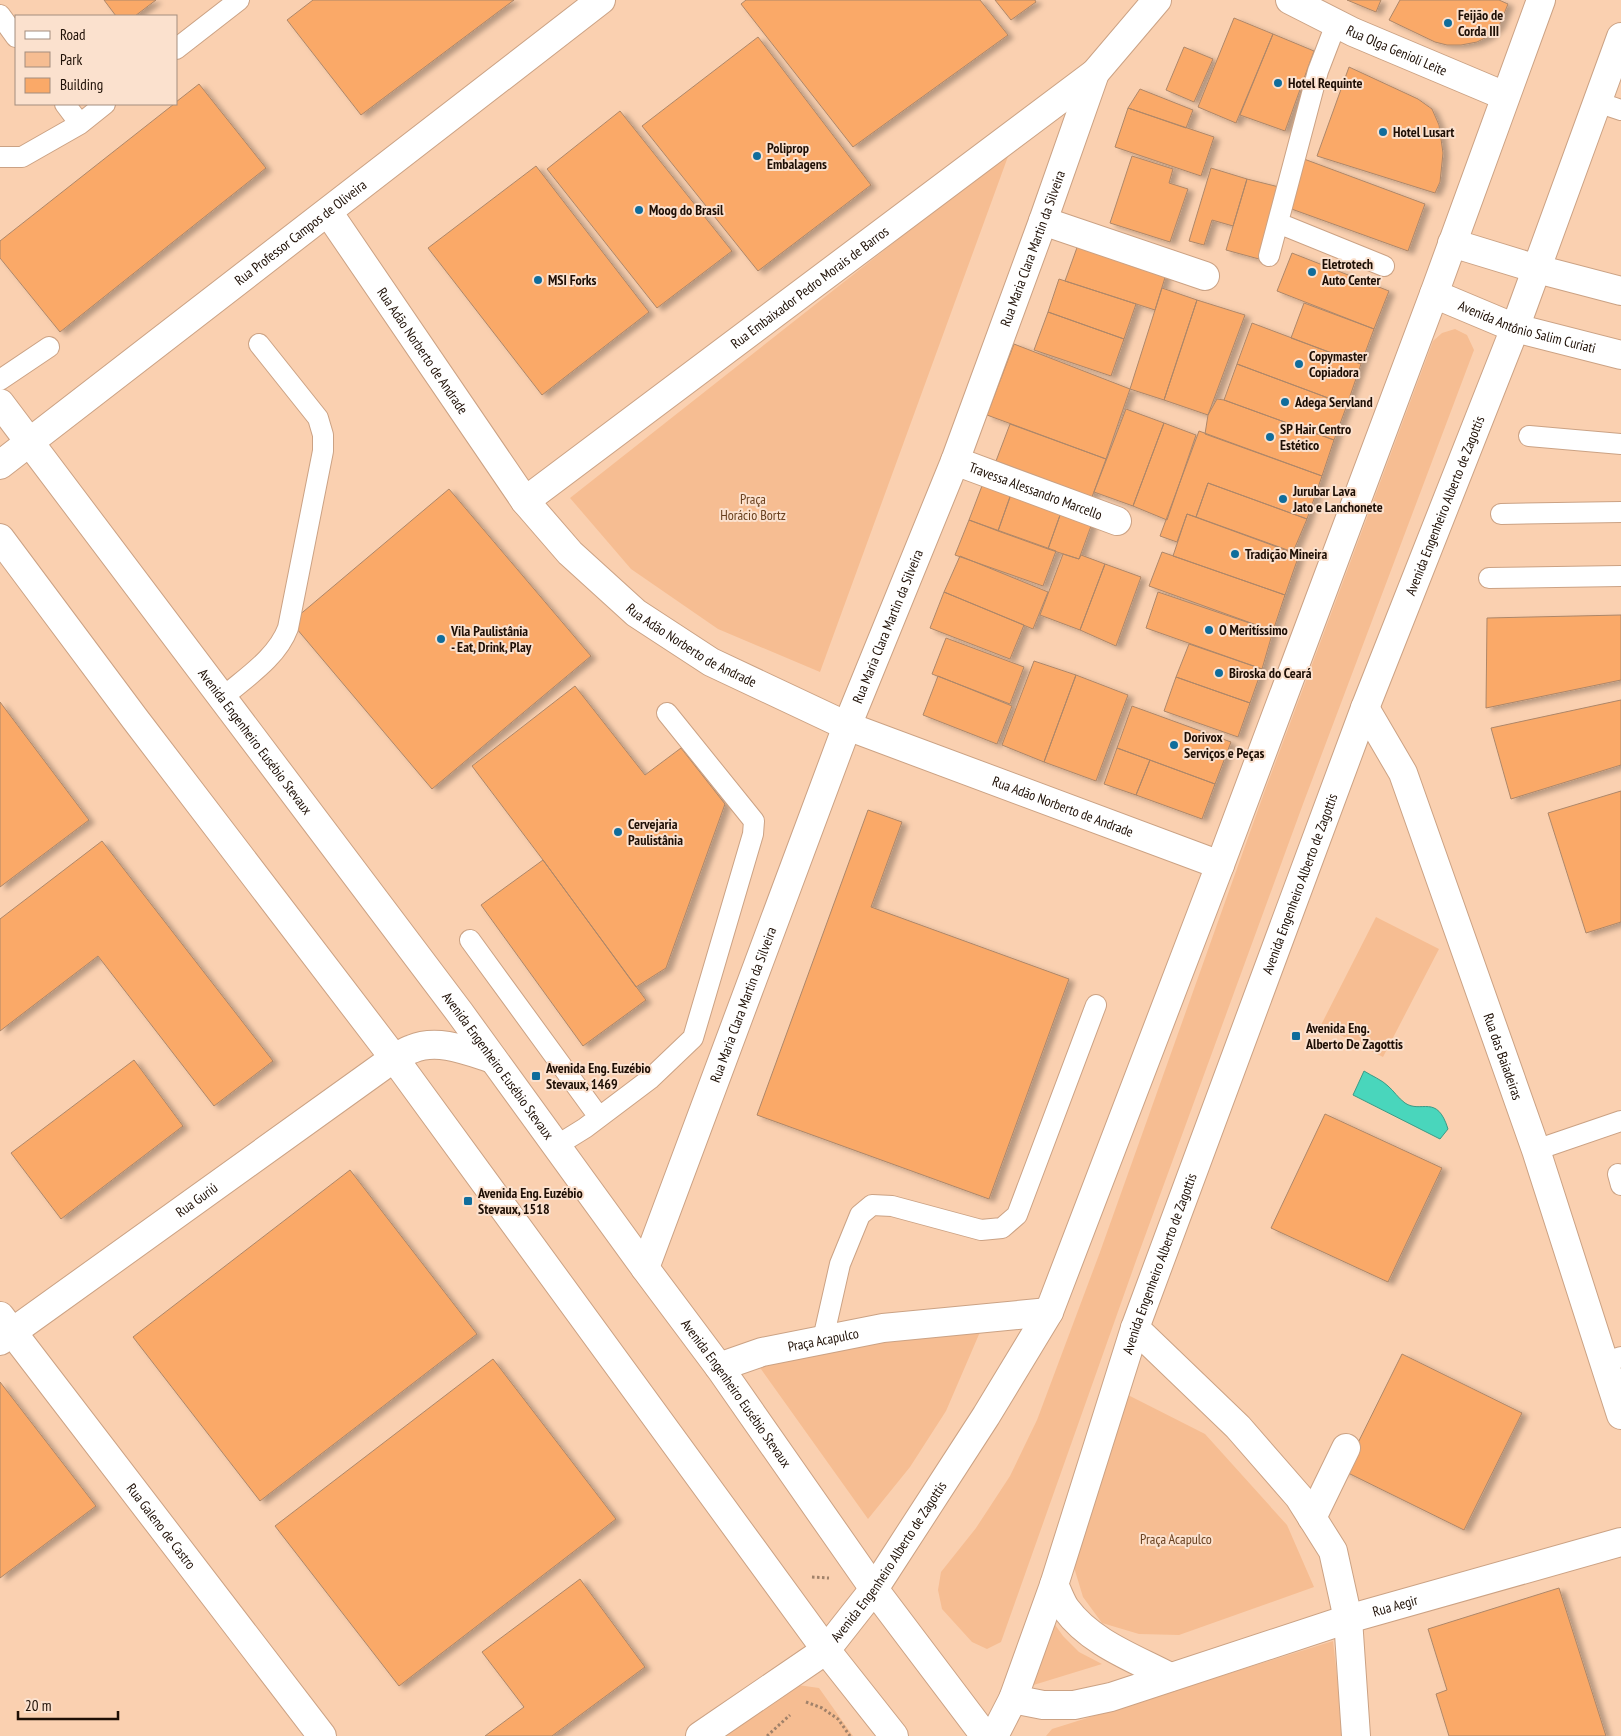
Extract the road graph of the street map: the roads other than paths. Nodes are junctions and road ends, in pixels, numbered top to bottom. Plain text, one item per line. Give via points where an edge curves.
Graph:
1 (239, 0) edge
2 (601, 0) edge
3 (1157, 0) edge
4 (1290, 0) edge
5 (1541, 0) edge
6 (0, 14) edge
7 (1336, 24) junction
8 (15, 36) edge
9 (1621, 37) edge
10 (178, 47) edge
11 (1095, 73) junction
12 (1505, 96) junction
13 (66, 105) edge
14 (104, 105) edge
15 (1609, 106) edge
16 (80, 124) junction
17 (0, 157) edge
18 (328, 212) junction
19 (1043, 221) junction
20 (1278, 223) junction
21 (1452, 243) junction
22 (1269, 256) dead end
23 (1384, 266) dead end
24 (1537, 269) junction
25 (1205, 276) dead end
26 (1621, 291) edge
27 (1434, 294) junction
28 (1515, 328) junction
29 (259, 344) dead end
30 (49, 347) dead end
31 (1621, 356) edge
32 (0, 380) edge
33 (0, 403) edge
34 (1529, 436) dead end
35 (29, 443) junction
36 (1621, 444) edge
37 (955, 461) junction
38 (0, 466) edge
39 (525, 501) junction
40 (1621, 512) edge
41 (1501, 514) dead end
42 (1117, 521) dead end
43 (0, 538) edge
44 (1621, 576) edge
45 (1489, 578) dead end
46 (222, 698) junction
47 (1365, 708) junction
48 (667, 713) dead end
49 (847, 726) junction
50 (1220, 865) junction
51 (470, 940) dead end
52 (1096, 1005) dead end
53 (394, 1058) junction
54 (493, 1059) junction
55 (599, 1117) junction
56 (1621, 1121) edge
57 (556, 1146) junction
58 (1536, 1150) junction
59 (645, 1268) junction
60 (1049, 1312) junction
61 (1135, 1328) junction
62 (4, 1330) edge
63 (823, 1339) junction
64 (1612, 1359) edge
65 (719, 1367) junction
66 (1621, 1415) edge
67 (1346, 1448) dead end
68 (1312, 1518) junction
69 (1621, 1542) edge
70 (1054, 1584) junction
71 (874, 1589) junction
72 (1348, 1619) junction
73 (826, 1650) junction
74 (1170, 1677) junction
75 (1013, 1699) junction
76 (322, 1736) edge
77 (700, 1736) edge
78 (894, 1736) edge
79 (985, 1736) edge
80 (994, 1736) edge
81 (1356, 1736) edge

1 - 10 lane
2 - 18 street, Rua Professor Campos de Oliveira
3 - 11 street, Rua Maria Clara Martin da Silveira
4 - 7 street, Rua Olga Genioli Leite
5 - 12 street, Avenida Engenheiro Alberto de Zagottis
6 - 8 lane
7 - 12 street, Rua Olga Genioli Leite
7 - 20 lane via 1318,71
9 - 15 street, Avenida Engenheiro Alberto de Zagottis
11 - 19 street, Rua Maria Clara Martin da Silveira
11 - 39 street, Rua Embaixador Pedro Morais de Barros
12 - 21 street, Avenida Engenheiro Alberto de Zagottis
13 - 16 lane
14 - 16 lane
15 - 24 street, Avenida Engenheiro Alberto de Zagottis
16 - 17 lane via 22,157
18 - 35 street, Rua Professor Campos de Oliveira
18 - 39 street, Rua Adão Norberto de Andrade
19 - 25 street
19 - 37 street, Rua Maria Clara Martin da Silveira
20 - 22 lane
20 - 23 lane
21 - 24 street
21 - 27 street, Avenida Engenheiro Alberto de Zagottis
24 - 26 street
24 - 28 street, Avenida Engenheiro Alberto de Zagottis
27 - 28 street, Avenida Antônio Salim Curiati
27 - 50 street, Avenida Engenheiro Alberto de Zagottis
28 - 31 street, Avenida Antônio Salim Curiati
28 - 47 street, Avenida Engenheiro Alberto de Zagottis
29 - 46 lane via 318,418 323,451 286,635 266,660
30 - 32 lane
33 - 35 street, Avenida Engenheiro Eusébio Stevaux
34 - 36 lane
35 - 38 street, Rua Professor Campos de Oliveira
35 - 46 street, Avenida Engenheiro Eusébio Stevaux
37 - 42 street, Travessa Alessandro Marcello
37 - 49 street, Rua Maria Clara Martin da Silveira
39 - 49 street, Rua Adão Norberto de Andrade via 570,553 636,613 711,662
40 - 41 lane
43 - 53 street
44 - 45 lane
46 - 54 street, Avenida Engenheiro Eusébio Stevaux
47 - 58 street, Rua das Baiadeiras via 1403,773
47 - 61 street, Avenida Engenheiro Alberto de Zagottis
48 - 55 lane via 754,821 753,834 693,1038 650,1079
49 - 50 street, Rua Adão Norberto de Andrade
49 - 59 street, Rua Maria Clara Martin da Silveira
50 - 60 street, Avenida Engenheiro Alberto de Zagottis
51 - 55 lane
52 - 63 lane via 1017,1215 1002,1228 981,1230 892,1206 872,1205 860,1215 840,1264
53 - 54 street, Rua Guriú via 413,1048 431,1045 456,1047
53 - 62 street, Rua Guriú
53 - 73 street
54 - 57 street, Avenida Engenheiro Eusébio Stevaux
55 - 57 lane
56 - 58 lane
57 - 59 street, Avenida Engenheiro Eusébio Stevaux
58 - 64 street, Rua das Baiadeiras
59 - 65 street, Avenida Engenheiro Eusébio Stevaux
60 - 63 street, Praça Acapulco via 884,1328
60 - 71 street, Avenida Engenheiro Alberto de Zagottis
61 - 68 street via 1238,1427 1299,1497
61 - 70 street, Avenida Engenheiro Alberto de Zagottis
62 - 76 street, Rua Galeno de Castro
63 - 65 street, Praça Acapulco via 762,1352
64 - 66 street, Rua das Baiadeiras
65 - 71 street, Avenida Engenheiro Eusébio Stevaux
67 - 68 street
68 - 72 street via 1333,1550
69 - 72 street, Rua Aegir
70 - 74 street via 1066,1608 1087,1630 1101,1641
70 - 75 street, Avenida Engenheiro Alberto de Zagottis
71 - 73 street, Avenida Engenheiro Alberto de Zagottis
71 - 79 street, Avenida Engenheiro Eusébio Stevaux
72 - 74 street, Rua Aegir
72 - 81 street
73 - 77 street, Avenida Engenheiro Alberto de Zagottis
73 - 78 street
74 - 75 street, Rua Aegir via 1111,1697 1074,1705 1043,1706
75 - 80 street, Avenida Engenheiro Alberto de Zagottis

